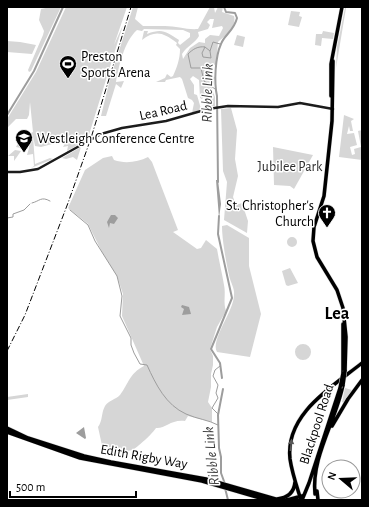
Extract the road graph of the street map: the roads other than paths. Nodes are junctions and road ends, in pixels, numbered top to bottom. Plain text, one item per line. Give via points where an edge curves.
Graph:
1 (342, 7) edge
2 (332, 109) junction
3 (7, 172) edge
4 (362, 363) edge
5 (362, 380) edge
6 (342, 387) junction
7 (7, 428) edge
8 (7, 432) edge
9 (326, 437) junction
10 (184, 476) junction
11 (294, 477) junction
12 (252, 493) junction
13 (302, 497) edge
14 (317, 498) edge
15 (274, 499) junction
16 (267, 500) edge
17 (279, 500) edge
18 (288, 500) edge

1 - 2 highway, Blackpool Road via 331,69
2 - 3 street, Lea Road via 300,103 278,107 219,107 166,121 113,130 97,136 38,169
2 - 6 highway, Blackpool Road, bridge via 324,196 314,228 313,241 317,258 341,301 344,318
11 -> 4 highway via 290,450 295,426 314,403
5 - 9 highway
6 - 9 highway, Blackpool Road
6 - 13 highway, Blackpool Road
7 - 10 highway, Edith Rigby Way via 84,456
8 - 10 highway, Edith Rigby Way via 80,458
9 - 14 highway, Blackpool Road via 316,474
10 - 12 highway, Edith Rigby Way
11 - 13 highway
11 - 15 highway via 294,488 291,493 284,498
12 - 15 highway, Edith Rigby Way
12 - 16 highway, Edith Rigby Way
13 - 14 highway via 309,492
13 - 18 highway
15 - 17 highway, Edith Rigby Way

